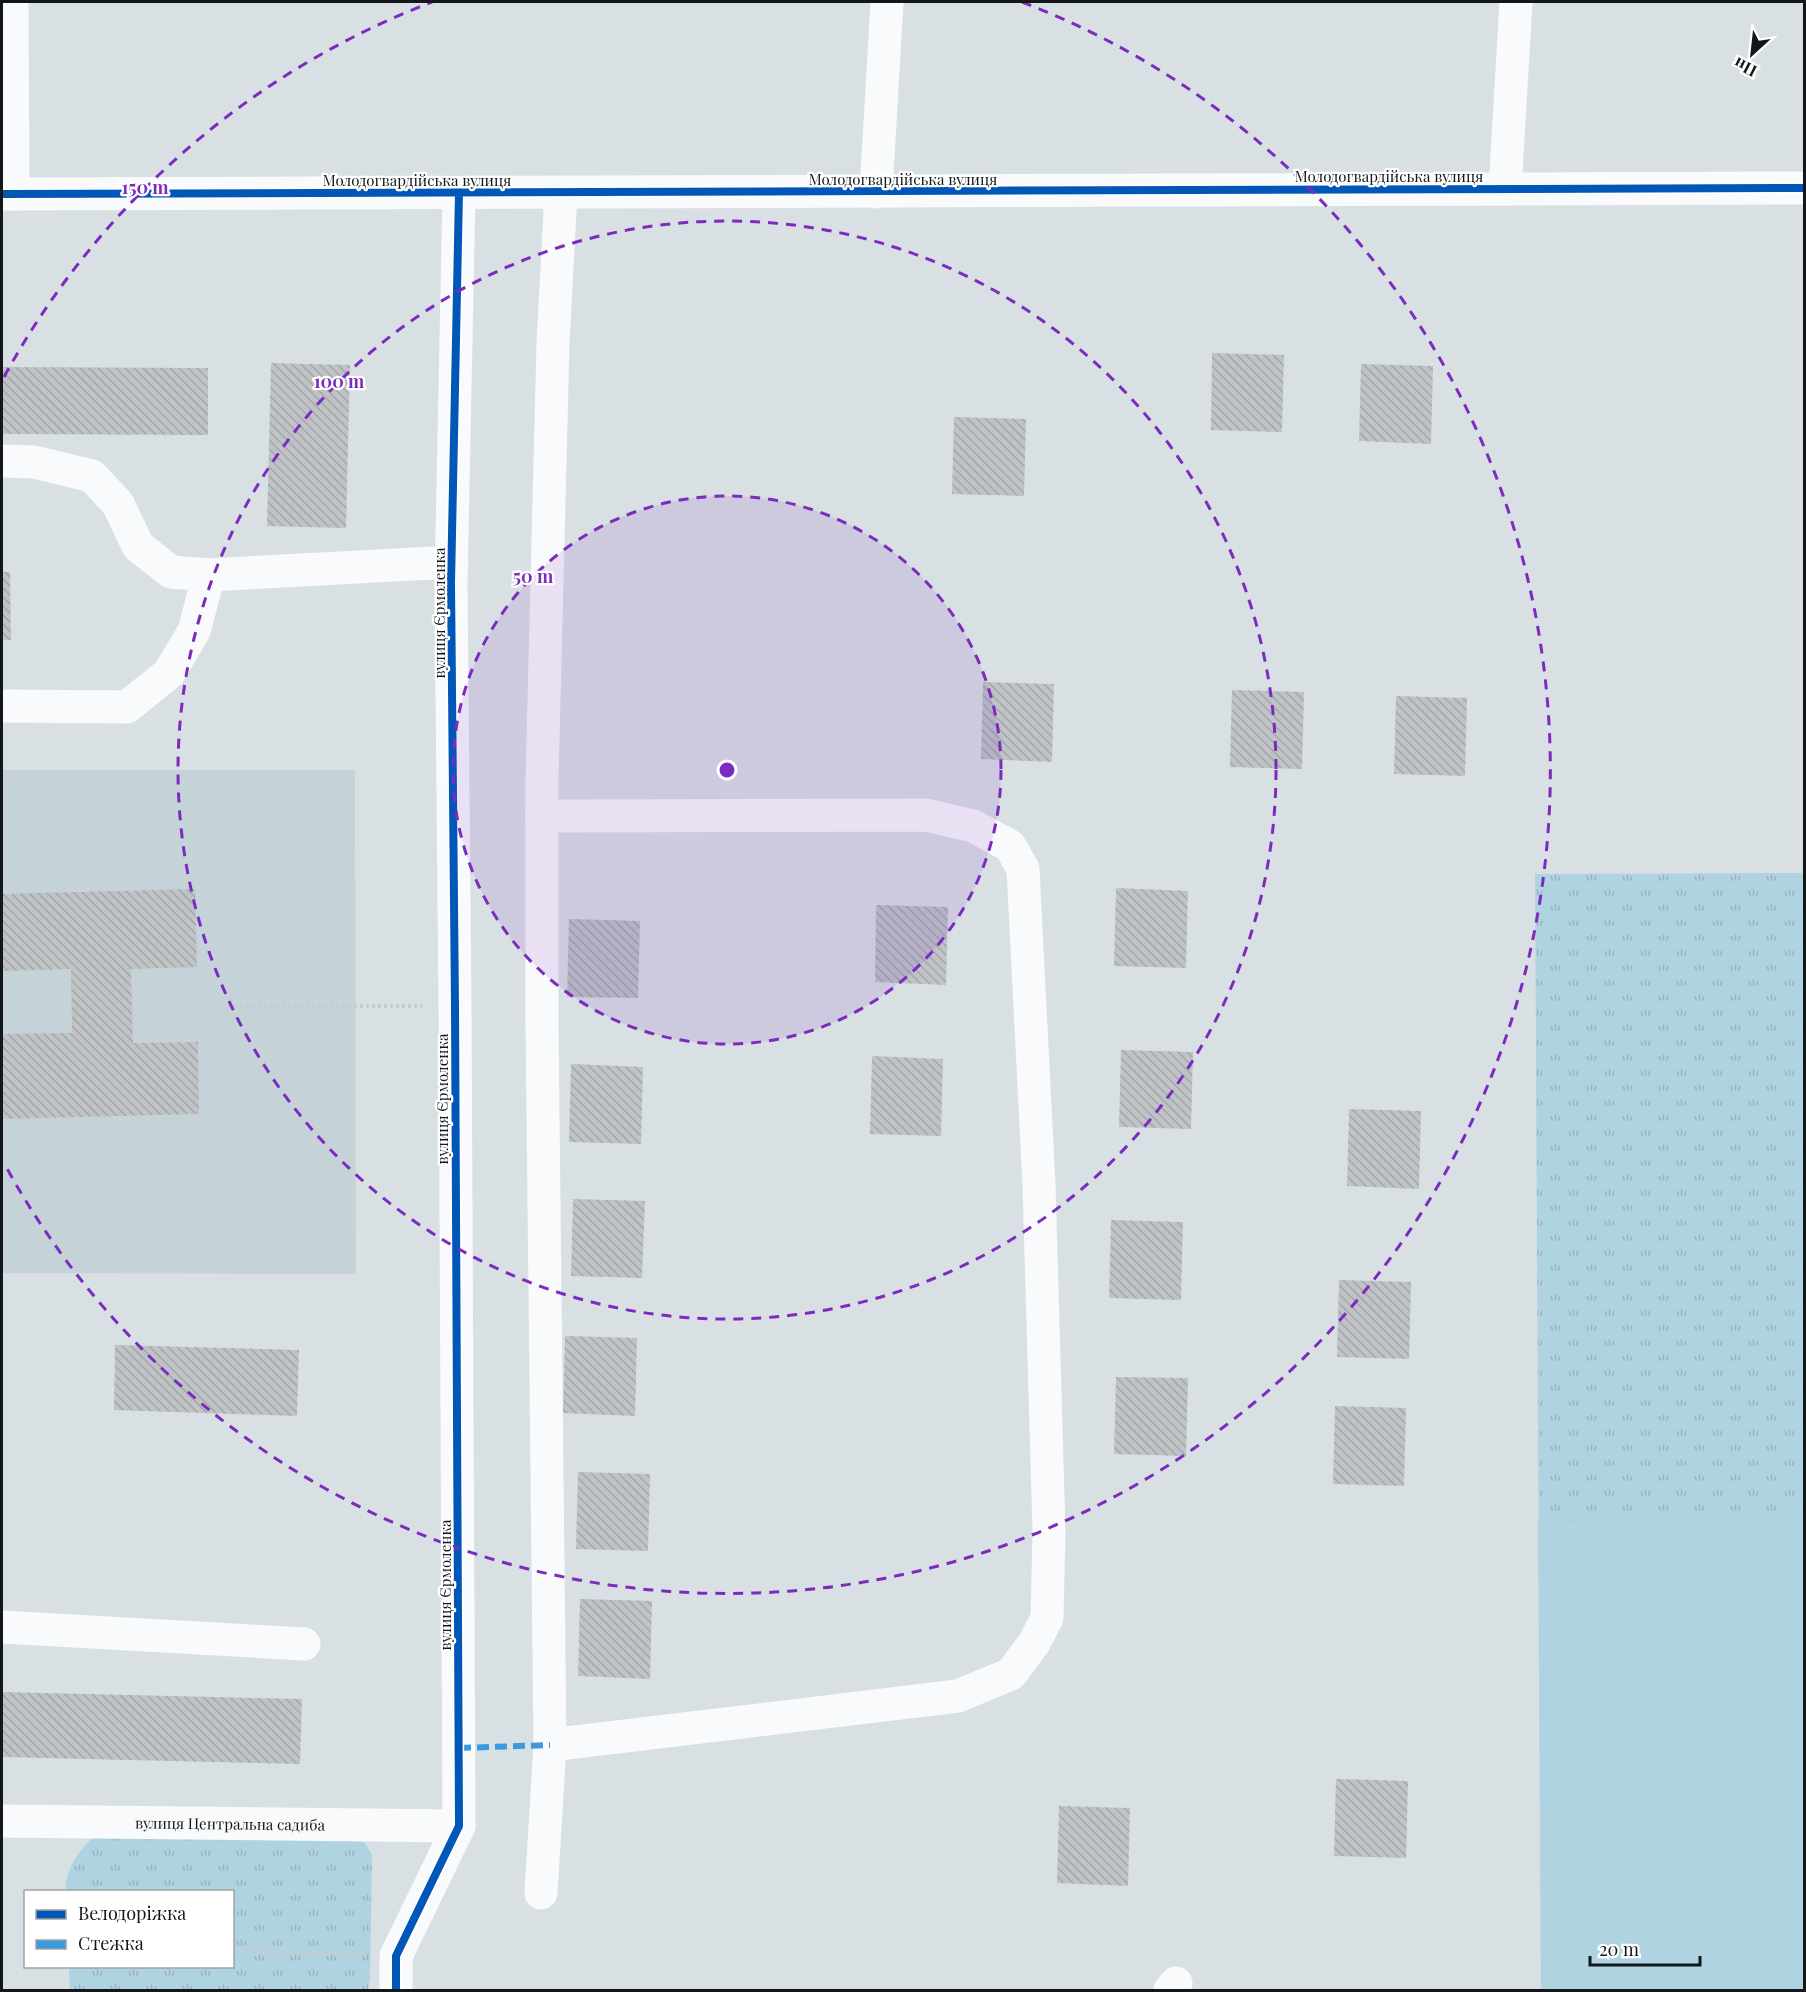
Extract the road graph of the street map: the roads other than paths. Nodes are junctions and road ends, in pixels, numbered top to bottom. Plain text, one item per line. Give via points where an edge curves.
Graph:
1 (12, 2) edge
2 (887, 2) edge
3 (1516, 2) edge
4 (1505, 189) junction
5 (1804, 189) edge
6 (876, 192) junction
7 (459, 193) junction
8 (7, 194) edge
9 (561, 194) junction
10 (2, 460) edge
11 (452, 562) junction
12 (209, 575) junction
13 (2, 706) edge
14 (542, 816) junction
15 (2, 1628) edge
16 (304, 1644) dead end
17 (550, 1745) junction
18 (2, 1821) edge
19 (459, 1826) junction
20 (542, 1893) dead end
21 (396, 1990) edge

1 - 8 street
2 - 6 street
3 - 4 street
4 - 5 street, Молодогвардійська вулиця
4 - 6 street, Молодогвардійська вулиця
6 - 9 street, Молодогвардійська вулиця
7 - 8 street, Молодогвардійська вулиця
7 - 9 street, Молодогвардійська вулиця
7 - 11 street, вулиця Єрмоленка
9 - 14 street via 552,366
10 - 12 street via 34,462 92,476 118,504 138,546 171,572
11 - 12 street
11 - 19 street, вулиця Єрмоленка
12 - 13 street via 194,631 169,673 127,706
14 - 17 street
14 - 17 street via 926,815 973,826 1011,846 1023,869 1039,1185 1049,1531 1047,1617 1011,1674 958,1696
15 - 16 street
17 - 20 street
18 - 19 street, вулиця Центральна садиба
19 - 21 street, вулиця Єрмоленка via 396,1956

